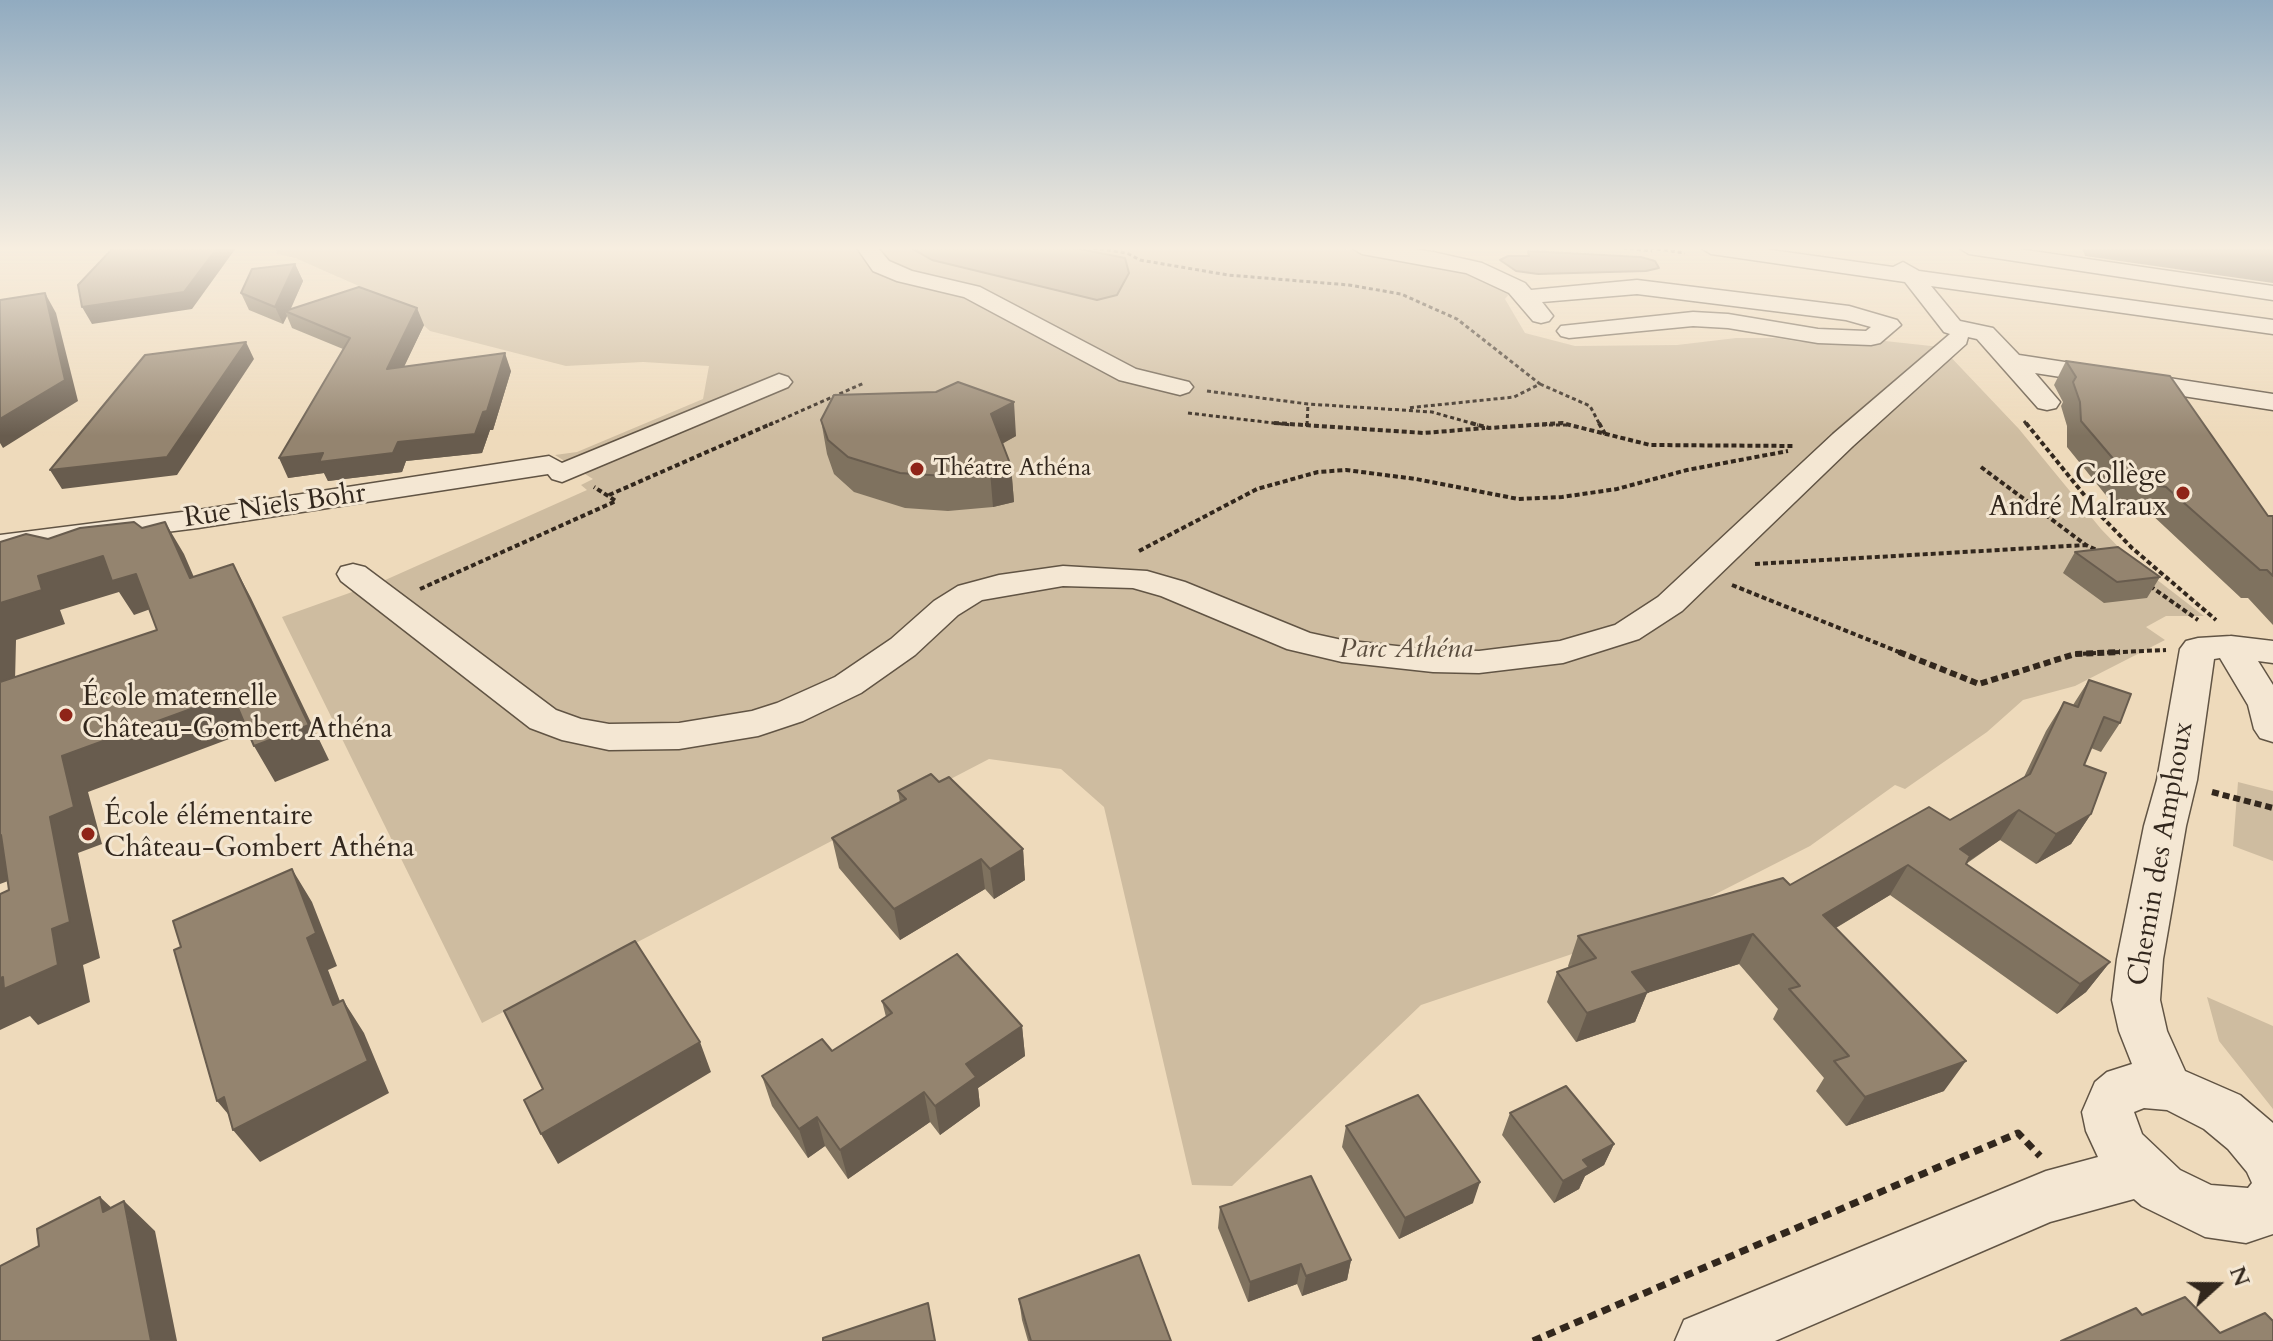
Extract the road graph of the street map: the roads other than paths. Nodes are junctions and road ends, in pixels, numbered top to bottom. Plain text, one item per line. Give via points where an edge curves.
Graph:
1 (1007, 311) edge
2 (1536, 311) edge
3 (1829, 311) edge
4 (1942, 311) edge
5 (2156, 311) edge
6 (2273, 327) edge
7 (1967, 339) junction
8 (2013, 362) junction
9 (779, 382) dead end
10 (1180, 387) road end
11 (2047, 402) dead end
12 (2273, 402) edge
13 (0, 544) edge
14 (353, 574) dead end
15 (2215, 642) junction
16 (2273, 652) edge
17 (2273, 729) edge
18 (2167, 1087) junction
19 (2273, 1169) edge
20 (2141, 1172) junction
21 (2264, 1217) edge
22 (1705, 1341) edge

1 - 10 street via 1128,375
2 - 3 street via 1569,331 1593,336 1667,321 1728,321 1818,336 1871,338 1889,325
4 - 7 street
5 - 6 street
7 - 8 street
7 - 14 street via 1828,443 1670,604 1627,632 1563,652 1479,662 1342,651 1299,641 1135,578 1033,579 970,593 903,647 820,700 758,723 679,736 609,737 543,719
8 - 11 street
8 - 12 street
9 - 13 street, Rue Niels Bohr via 555,469
15 - 16 street
15 - 17 street via 2267,705
15 - 18 street, Chemin des Amphoux via 2165,826 2140,959 2136,1000
18 - 19 street via 2222,1112 2247,1132
18 - 20 street via 2125,1088 2113,1098 2108,1112 2123,1152
20 - 21 street via 2205,1210
20 - 22 street via 2046,1197

